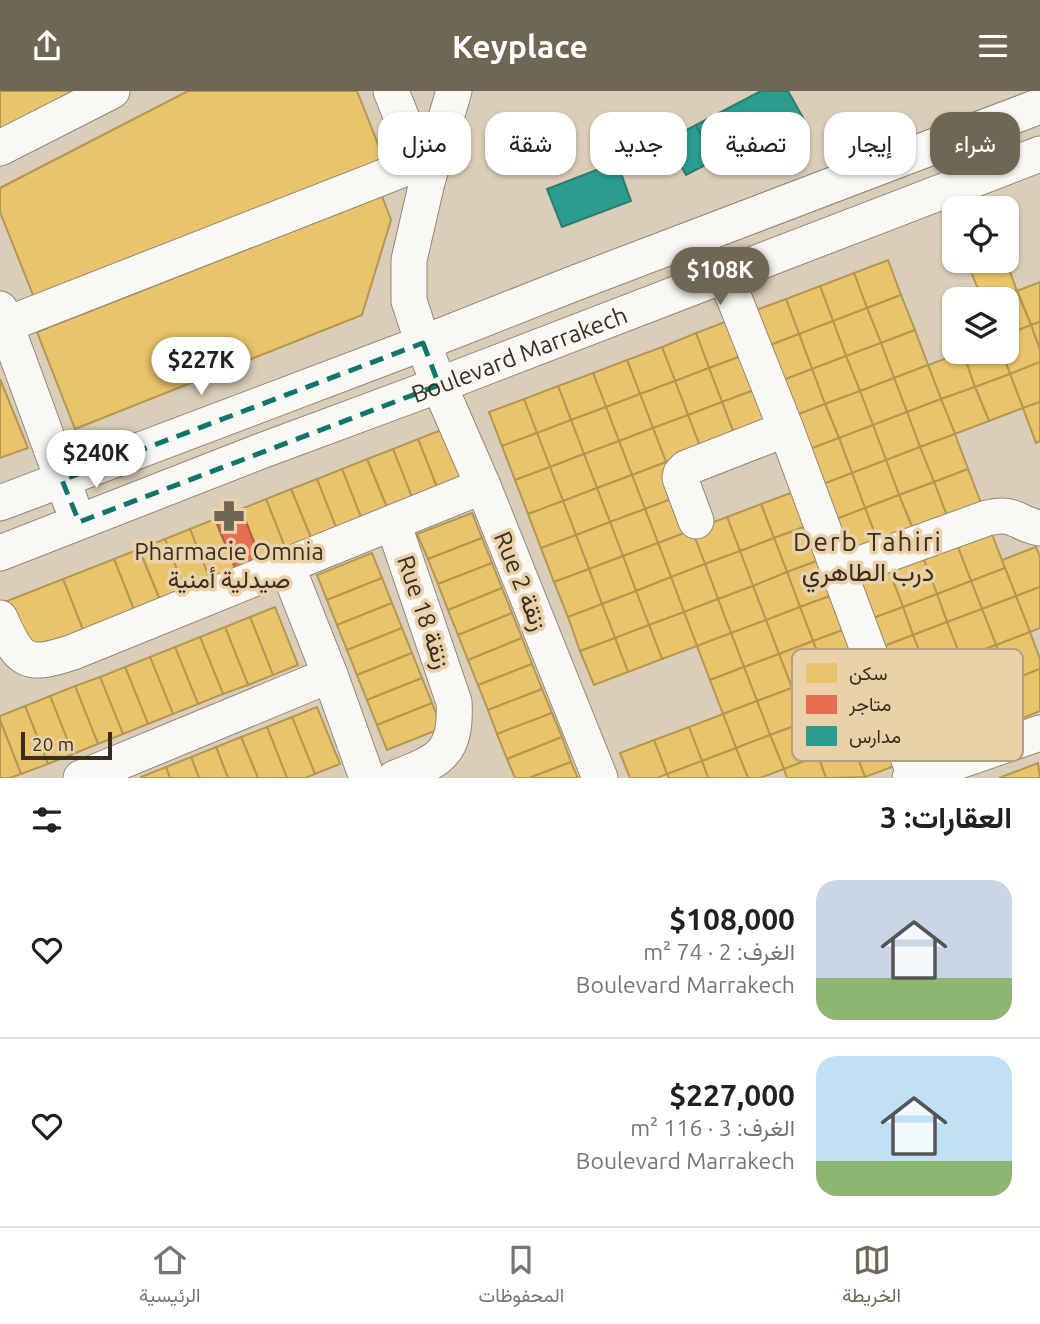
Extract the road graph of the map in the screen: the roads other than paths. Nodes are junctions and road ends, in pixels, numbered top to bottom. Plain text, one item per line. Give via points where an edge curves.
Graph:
1 (112, 91) edge
2 (391, 91) edge
3 (454, 91) edge
4 (1040, 106) edge
5 (399, 112) edge
6 (446, 112) edge
7 (0, 148) edge
8 (1040, 154) edge
9 (414, 175) edge
10 (423, 175) edge
11 (725, 275) junction
12 (2, 320) edge
13 (423, 344) junction
14 (439, 384) junction
15 (786, 429) junction
16 (62, 480) junction
17 (483, 486) junction
18 (0, 503) edge
19 (79, 521) junction
20 (696, 521) dead end
21 (393, 523) junction
22 (1040, 528) edge
23 (0, 554) edge
24 (287, 566) junction
25 (838, 572) junction
26 (0, 618) edge
27 (866, 649) edge
28 (330, 675) junction
29 (1040, 733) edge
30 (1023, 739) edge
31 (959, 761) edge
32 (912, 777) edge
33 (80, 778) edge
34 (367, 778) edge
35 (395, 778) edge
36 (600, 778) edge

1 - 7 street
2 - 5 street
3 - 6 street, Rue 2 زنقة
4 - 13 street, Boulevard Marrakech
8 - 11 street, Boulevard Marrakech
9 - 12 street
10 - 13 street, Rue 2 زنقة via 409,260 409,302
11 - 14 street, Boulevard Marrakech
11 - 15 street
12 - 16 street
13 - 14 street, Rue 2 زنقة
13 - 16 street, Boulevard Marrakech
14 - 17 street, Rue 2 زنقة
14 - 19 street, Boulevard Marrakech
15 - 20 street via 681,473
15 - 25 street
16 - 18 street, Boulevard Marrakech
16 - 19 street
17 - 21 street
17 - 36 street, Rue 2 زنقة
19 - 23 street, Boulevard Marrakech
21 - 24 street
21 - 35 street, Rue 18 زنقة via 454,702 454,733 449,746 425,766
22 - 25 street via 1016,518 987,517
24 - 26 street via 49,660 23,657
24 - 28 street
25 - 27 street
28 - 33 street
28 - 34 street
29 - 30 street
31 - 32 street

